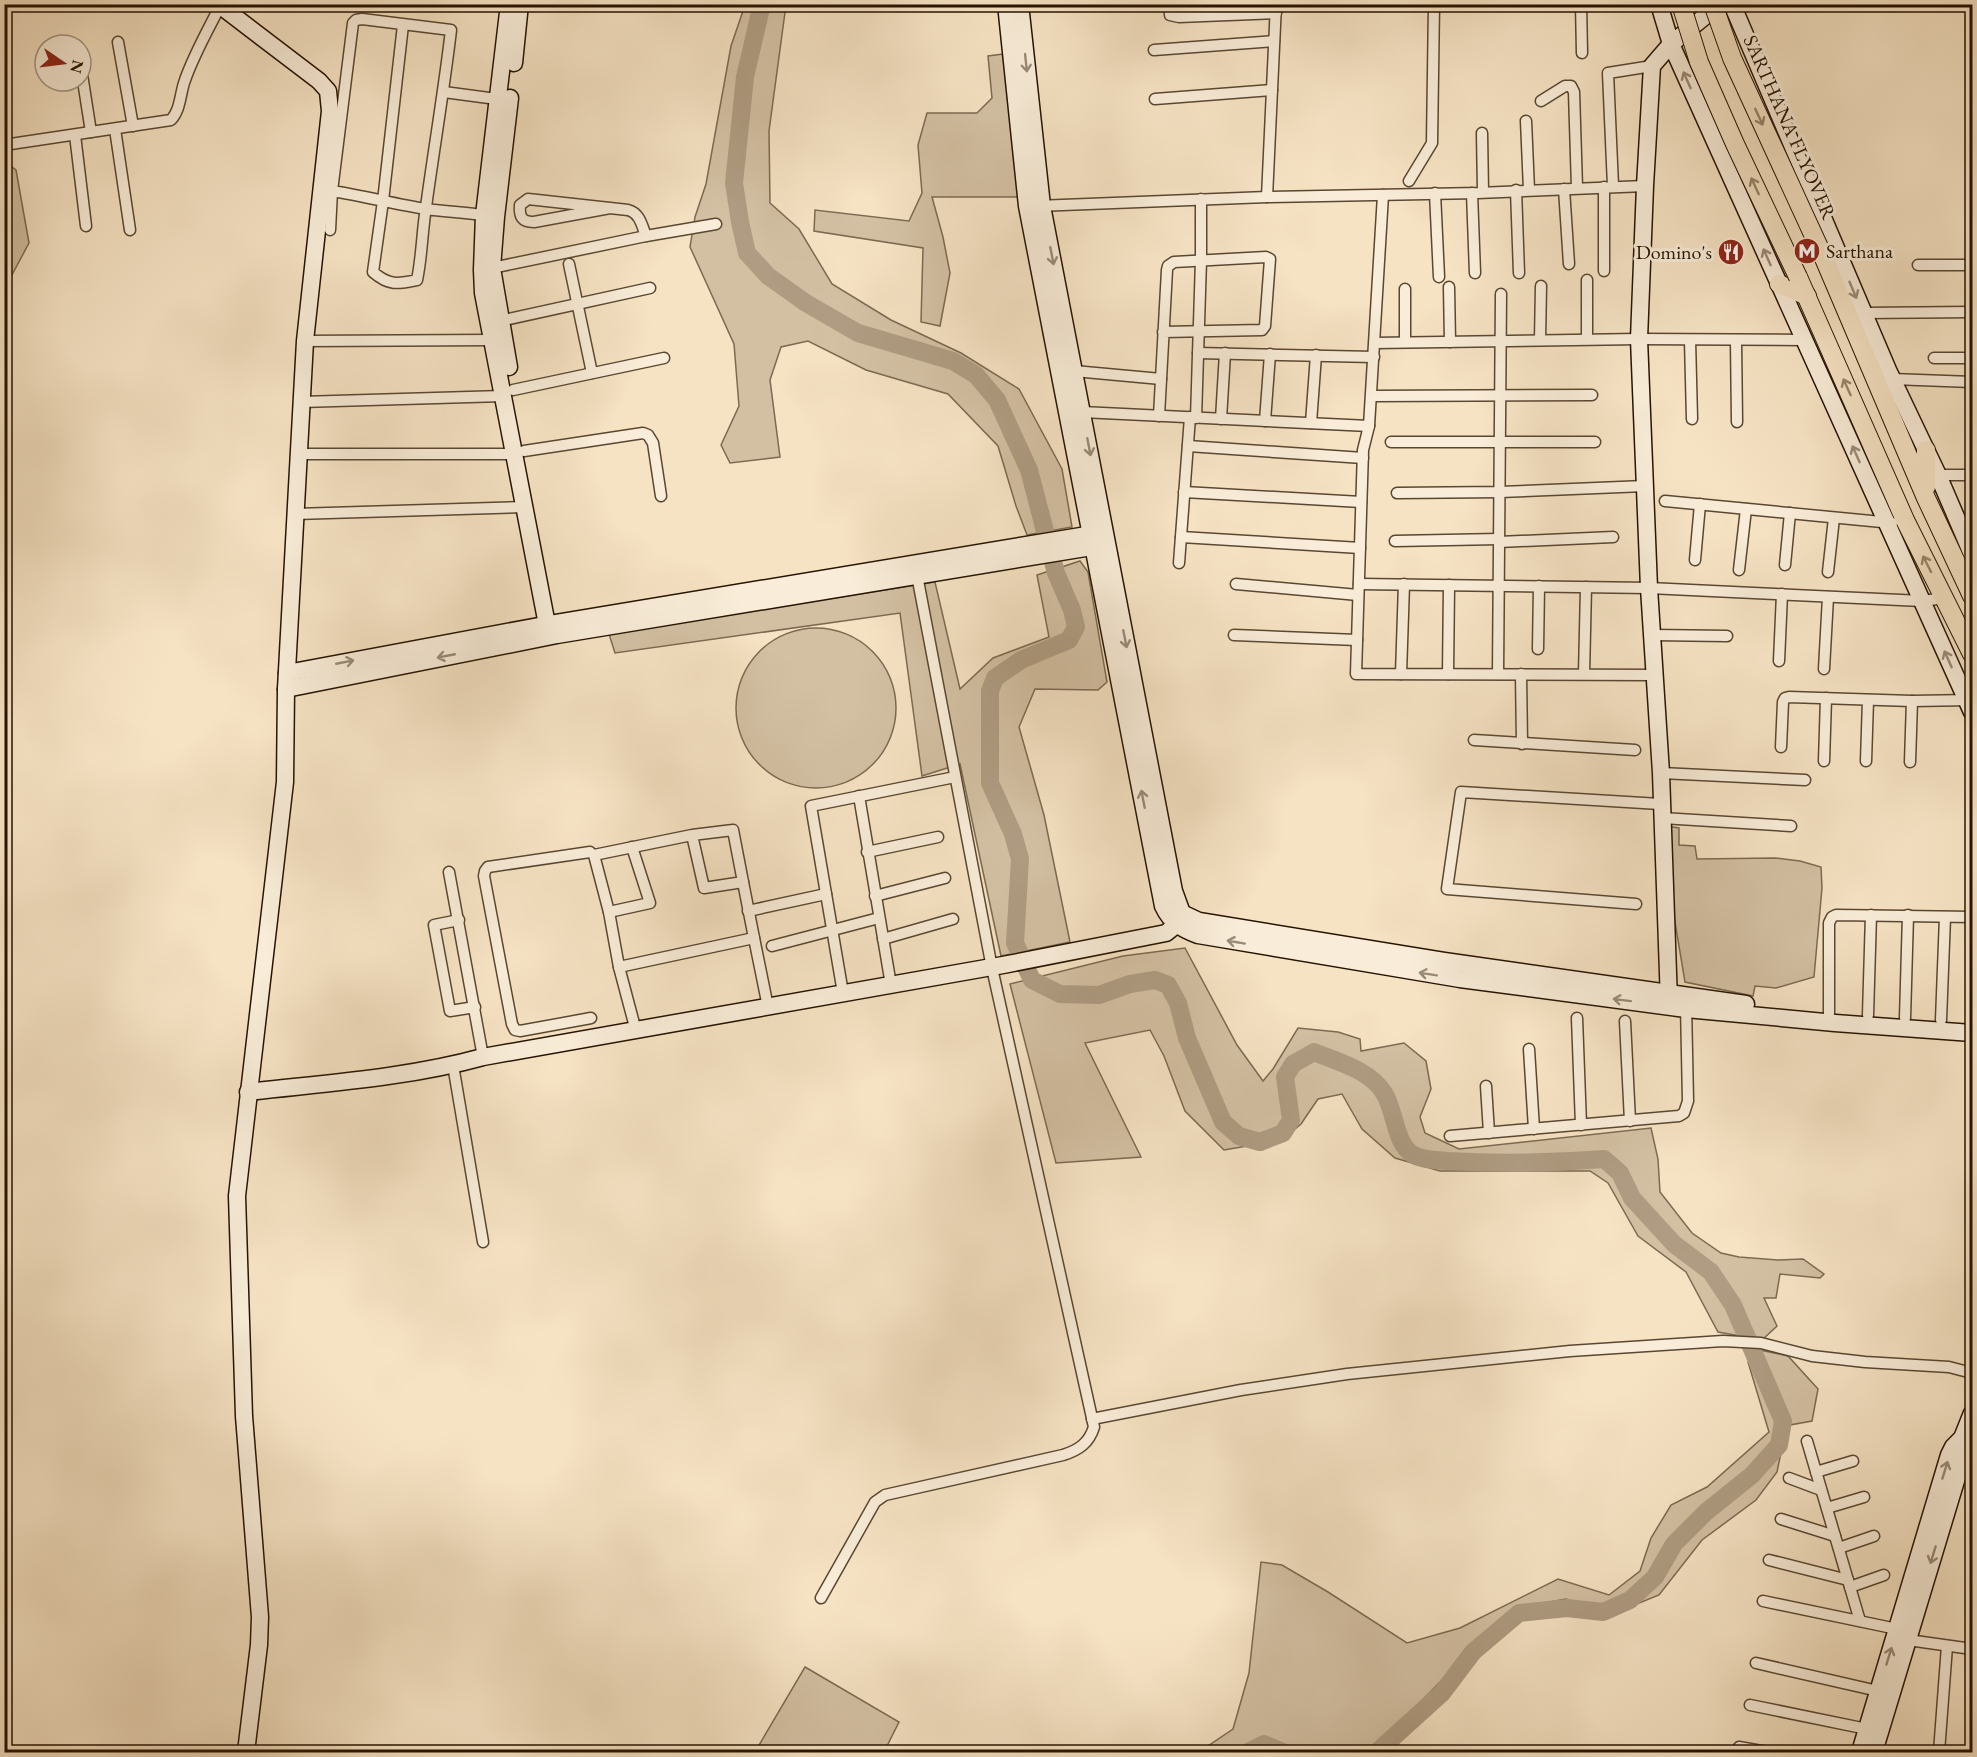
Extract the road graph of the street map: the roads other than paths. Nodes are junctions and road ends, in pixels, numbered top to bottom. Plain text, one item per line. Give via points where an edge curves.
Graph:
1 (509, 4) edge
2 (520, 4) edge
3 (1006, 4) edge
4 (1020, 4) edge
5 (1169, 4) edge
6 (1434, 4) edge
7 (1581, 4) edge
8 (1659, 4) edge
9 (1681, 4) edge
10 (1713, 4) edge
11 (1720, 4) edge
12 (1732, 4) edge
13 (219, 5) edge
14 (1276, 9) edge
15 (403, 25) junction
16 (1274, 40) junction
17 (118, 42) dead end
18 (1671, 44) junction
19 (1154, 50) dead end
20 (1582, 53) dead end
21 (1653, 66) junction
22 (1272, 90) junction
23 (444, 92) junction
24 (85, 93) edge
25 (505, 97) junction
26 (1155, 99) dead end
27 (1541, 101) dead end
28 (1526, 121) dead end
29 (134, 126) junction
30 (115, 129) junction
31 (91, 132) junction
32 (1482, 133) dead end
33 (75, 135) junction
34 (4, 145) edge
35 (1408, 181) dead end
36 (1645, 186) junction
37 (1609, 187) junction
38 (1577, 188) junction
39 (1564, 189) junction
40 (1516, 190) junction
41 (1529, 190) junction
42 (332, 191) junction
43 (1435, 193) junction
44 (1478, 193) junction
45 (1383, 195) junction
46 (1267, 197) junction
47 (1201, 200) junction
48 (383, 201) junction
49 (1034, 206) junction
50 (426, 208) junction
51 (610, 208) junction
52 (490, 216) junction
53 (716, 224) dead end
54 (86, 226) dead end
55 (130, 230) dead end
56 (330, 230) dead end
57 (646, 236) junction
58 (1201, 260) junction
59 (569, 264) dead end
60 (1569, 264) dead end
61 (1918, 265) dead end
62 (1972, 265) edge
63 (1604, 270) dead end
64 (1476, 273) dead end
65 (1519, 273) dead end
66 (489, 275) junction
67 (1439, 278) dead end
68 (1587, 280) dead end
69 (1779, 284) junction
70 (1449, 286) dead end
71 (1541, 286) dead end
72 (650, 288) dead end
73 (1405, 289) dead end
74 (1501, 294) dead end
75 (1807, 296) junction
76 (578, 305) junction
77 (1863, 312) junction
78 (1972, 312) edge
79 (500, 321) junction
80 (1199, 331) junction
81 (1163, 332) junction
82 (1587, 339) junction
83 (1639, 339) junction
84 (492, 340) junction
85 (1540, 340) junction
86 (1690, 340) junction
87 (1736, 340) junction
88 (1804, 340) junction
89 (304, 341) junction
90 (1501, 341) junction
91 (1405, 342) junction
92 (1450, 342) junction
93 (1375, 343) junction
94 (1198, 353) junction
95 (1225, 354) junction
96 (1270, 354) junction
97 (1316, 355) junction
98 (1374, 357) junction
99 (664, 358) dead end
100 (1934, 358) dead end
101 (1972, 358) edge
102 (1074, 371) junction
103 (592, 373) junction
104 (1161, 379) junction
105 (1892, 379) junction
106 (1972, 382) edge
107 (508, 393) junction
108 (1592, 395) dead end
109 (1372, 396) junction
110 (1500, 396) junction
111 (301, 402) junction
112 (1082, 412) junction
113 (1159, 416) junction
114 (1193, 417) junction
115 (1221, 419) junction
116 (1692, 419) dead end
117 (1265, 421) junction
118 (1311, 423) junction
119 (1737, 423) dead end
120 (1370, 426) junction
121 (1391, 442) dead end
122 (1500, 442) junction
123 (1595, 442) dead end
124 (1188, 446) junction
125 (1926, 450) junction
126 (519, 452) junction
127 (298, 454) junction
128 (1363, 458) junction
129 (1938, 475) junction
130 (1972, 475) edge
131 (1645, 486) junction
132 (1184, 492) junction
133 (1500, 492) junction
134 (1397, 493) dead end
135 (661, 496) dead end
136 (1926, 498) junction
137 (1665, 501) dead end
138 (1361, 502) junction
139 (1700, 504) junction
140 (524, 507) junction
141 (1746, 509) junction
142 (1790, 513) junction
143 (295, 514) junction
144 (1834, 518) junction
145 (1887, 523) junction
146 (1907, 524) junction
147 (1180, 537) junction
148 (1613, 537) dead end
149 (1099, 540) junction
150 (1499, 540) junction
151 (1395, 541) dead end
152 (1970, 546) edge
153 (1360, 548) junction
154 (1695, 560) dead end
155 (1179, 562) dead end
156 (1785, 565) dead end
157 (916, 570) junction
158 (1739, 570) dead end
159 (1828, 572) dead end
160 (1236, 584) dead end
161 (1404, 584) junction
162 (1449, 585) junction
163 (1499, 586) junction
164 (1539, 586) junction
165 (1586, 587) junction
166 (1649, 588) junction
167 (1358, 589) junction
168 (1972, 593) edge
169 (1782, 594) junction
170 (1828, 597) junction
171 (1945, 598) junction
172 (1922, 601) junction
173 (552, 630) junction
174 (1234, 635) dead end
175 (1653, 635) junction
176 (1727, 636) dead end
177 (1357, 640) junction
178 (1538, 649) dead end
179 (1972, 654) edge
180 (1779, 661) dead end
181 (1824, 669) dead end
182 (1401, 674) junction
183 (1448, 674) junction
184 (1498, 674) junction
185 (1521, 674) junction
186 (1584, 674) junction
187 (1655, 675) junction
188 (287, 681) junction
189 (1827, 698) junction
190 (1868, 700) junction
191 (1912, 701) junction
192 (1971, 705) edge
193 (1474, 740) dead end
194 (1522, 744) junction
195 (1781, 747) dead end
196 (1635, 750) dead end
197 (1824, 761) dead end
198 (1866, 761) dead end
199 (1910, 762) dead end
200 (1661, 773) junction
201 (955, 777) junction
202 (1805, 780) dead end
203 (859, 796) junction
204 (1661, 811) junction
205 (1791, 826) dead end
206 (692, 835) junction
207 (938, 837) dead end
208 (632, 848) junction
209 (590, 852) dead end
210 (867, 852) junction
211 (449, 872) dead end
212 (945, 878) dead end
213 (743, 882) junction
214 (826, 894) junction
215 (875, 896) junction
216 (1636, 904) dead end
217 (748, 910) junction
218 (609, 912) junction
219 (1871, 915) junction
220 (1908, 915) junction
221 (1945, 916) junction
222 (1972, 917) edge
223 (879, 918) junction
224 (952, 919) dead end
225 (1179, 919) junction
226 (459, 920) junction
227 (832, 932) junction
228 (754, 938) junction
229 (883, 939) junction
230 (772, 946) dead end
231 (998, 966) junction
232 (619, 967) junction
233 (891, 985) junction
234 (843, 993) junction
235 (1669, 1000) junction
236 (1687, 1003) junction
237 (475, 1007) junction
238 (768, 1007) junction
239 (1829, 1014) junction
240 (1868, 1015) junction
241 (591, 1018) dead end
242 (1577, 1018) dead end
243 (1905, 1018) junction
244 (1941, 1020) junction
245 (1624, 1021) dead end
246 (568, 1022) junction
247 (1972, 1023) edge
248 (636, 1031) junction
249 (1972, 1033) edge
250 (570, 1041) junction
251 (1529, 1049) dead end
252 (483, 1057) junction
253 (453, 1065) junction
254 (1486, 1086) dead end
255 (248, 1092) junction
256 (1630, 1121) junction
257 (1581, 1125) junction
258 (1534, 1129) junction
259 (1490, 1133) junction
260 (1450, 1136) dead end
261 (483, 1242) dead end
262 (1972, 1373) edge
263 (1972, 1413) edge
264 (1092, 1419) junction
265 (1962, 1438) junction
266 (1807, 1441) dead end
267 (1853, 1461) dead end
268 (1966, 1469) edge
269 (1816, 1472) junction
270 (1789, 1478) dead end
271 (1821, 1490) junction
272 (1864, 1497) dead end
273 (1827, 1508) junction
274 (1781, 1519) dead end
275 (1835, 1536) junction
276 (1874, 1536) dead end
277 (1839, 1548) junction
278 (1769, 1560) dead end
279 (1884, 1575) dead end
280 (1849, 1584) junction
281 (821, 1598) dead end
282 (1763, 1601) dead end
283 (1860, 1621) junction
284 (1902, 1635) junction
285 (1947, 1646) junction
286 (1972, 1649) edge
287 (1755, 1663) dead end
288 (1878, 1691) junction
289 (1750, 1705) dead end
290 (1867, 1729) junction
291 (1739, 1747) dead end
292 (246, 1752) edge
293 (1767, 1752) edge
294 (1860, 1752) edge
295 (1874, 1752) edge
296 (1939, 1752) edge

1 - 25 street
2 - 25 street
3 - 49 street
4 -> 49 street
5 - 14 street via 1170,15 1179,17
6 - 35 street via 1432,143
7 - 20 street
8 - 18 street
75 -> 9 main road, bridge via 1699,62
10 -> 136 main road, SARTHANA FLYOVER, bridge via 1732,58 1823,256
11 - 18 street
12 -> 77 street
13 - 29 street via 184,80 176,115 171,120
13 - 89 street via 328,91 330,111
14 - 16 street
15 - 23 street via 451,30
15 - 42 street via 362,19 353,23
15 - 48 street
16 - 19 street
16 - 22 street
17 - 29 street
18 - 21 street
69 -> 18 street
21 - 36 street
21 - 37 street via 1608,73
22 - 26 street
22 - 46 street
23 - 25 street
23 - 50 street
24 - 31 street
25 - 52 street
27 - 38 street via 1565,86 1574,92
28 - 41 street
29 - 30 street
30 - 31 street
30 - 55 street
31 - 33 street
32 - 44 street
33 - 34 street
33 - 54 street
36 - 37 street
36 - 83 street
37 - 38 street
37 - 63 street
38 - 39 street
39 - 41 street
39 - 60 street
40 - 41 street
40 - 44 street
40 - 65 street
42 - 48 street
42 - 56 street
43 - 44 street
43 - 45 street
43 - 67 street
44 - 64 street
45 - 46 street
45 - 93 street
46 - 47 street
47 - 49 street
47 - 58 street
48 - 50 street
48 - 50 street via 373,272 395,284 417,280
49 -> 102 street
49 - 149 street
50 - 52 street
51 - 51 street via 528,199 520,205 520,213 526,222 534,222
51 - 57 street via 635,212
52 - 66 street
53 - 57 street
57 - 66 street
58 - 80 street
58 - 80 street via 1266,257 1270,261 1264,328
58 - 81 street via 1168,266
59 - 76 street
61 - 62 street
66 - 79 street
66 - 84 street via 483,293
68 - 82 street
69 - 75 main road
69 - 88 street
70 - 92 street
71 - 85 street
72 - 76 street
73 - 91 street
74 - 90 street
146 -> 75 main road
76 - 79 street
76 - 103 street
77 - 78 street
77 - 105 street
79 - 107 street
80 - 81 street
80 - 94 street
81 - 104 street
82 - 83 street
82 - 85 street
83 - 86 street
83 - 131 street
84 - 89 street
84 - 107 street
85 - 90 street
86 - 87 street
86 - 116 street
87 - 88 street
87 - 119 street
145 -> 88 street
89 - 111 street
90 - 92 street
90 - 110 street
91 - 92 street
91 - 93 street
93 - 98 street
94 - 95 street
94 - 114 street
95 - 96 street
95 - 115 street
96 - 97 street
96 - 117 street
97 - 98 street
97 - 118 street
98 - 109 street
99 - 103 street
100 - 101 street
102 - 104 street
102 - 112 street
103 - 107 street
104 - 113 street
105 - 106 street
105 - 125 street
107 - 111 street
107 - 126 street
108 - 110 street
109 - 110 street
109 - 120 street
110 - 122 street
111 - 127 street
112 - 113 street
112 -> 149 street
113 - 114 street
114 - 115 street
114 - 124 street
115 - 117 street
117 - 118 street
118 - 120 street
120 - 128 street
121 - 122 street
122 - 123 street
122 - 133 street
124 - 128 street
124 - 132 street
125 - 129 street
125 - 136 main road
126 - 127 street
126 - 135 street via 643,433 653,443
126 - 140 street
126 - 173 street
127 - 143 street
128 - 138 street
129 - 130 street
129 - 152 street
131 - 133 street
131 - 166 street
132 - 138 street
132 - 147 street
133 - 134 street
133 - 150 street
136 - 168 main road, SARTHANA FLYOVER
137 - 139 street
138 - 153 street
139 - 141 street
139 - 154 street
140 - 143 street
140 - 173 street
141 - 142 street
141 - 158 street
142 - 144 street
142 - 156 street
143 - 188 street
144 - 145 street
144 - 159 street
145 - 146 street
145 - 172 street
171 -> 146 main road
147 - 153 street
147 - 155 street
148 - 150 street
149 - 157 street
149 - 225 street
150 - 151 street
150 - 163 street
153 - 167 street
157 - 173 street
157 - 201 street
160 - 167 street
161 - 162 street
161 - 167 street
161 - 182 street
162 - 163 street
162 - 183 street
163 - 164 street
163 - 184 street
164 - 165 street
164 - 178 street
165 - 166 street
165 - 186 street
166 - 169 street
166 - 175 street
167 - 177 street
169 - 170 street
169 - 180 street
170 - 172 street
170 - 181 street
171 - 172 street
171 - 179 main road
192 -> 172 street
173 - 188 street
174 - 177 street
175 - 176 street
175 - 187 street
177 - 182 street via 1356,674
182 - 183 street
183 - 184 street
184 - 185 street
185 - 186 street
185 - 194 street
186 - 187 street
187 - 200 street
188 - 255 street via 285,782
189 - 190 street
189 - 195 street via 1785,698
189 - 197 street
190 - 191 street
190 - 198 street
191 - 192 street
191 - 199 street
193 - 194 street
194 - 196 street
200 - 202 street
200 - 204 street
201 - 203 street
201 - 231 street
203 - 210 street
203 - 214 street via 811,806
204 - 205 street
204 - 216 street via 1461,792 1448,888
204 - 235 street
206 - 208 street
206 - 213 street via 704,888
206 - 213 street via 734,830
207 - 210 street
208 - 218 street via 594,855
208 - 218 street via 650,903
209 - 246 street via 488,867 485,871 515,1030
210 - 215 street
211 - 226 street
212 - 215 street
213 - 217 street
214 - 217 street
214 - 227 street
215 - 223 street
217 - 228 street
218 - 232 street
219 - 220 street
219 - 239 street via 1836,915 1830,920
219 - 240 street
220 - 221 street
220 - 243 street
221 - 222 street
221 - 244 street
223 - 227 street
223 - 229 street
224 - 229 street
225 - 231 street via 1166,933
225 - 235 street
226 - 237 street
226 - 237 street via 434,925 450,1011
227 - 230 street
227 - 234 street
228 - 232 street
228 - 238 street
229 - 233 street
231 - 233 street
231 - 264 street
232 - 248 street
233 - 234 street
234 - 238 street
235 - 236 street
236 - 239 street
236 - 249 street via 1835,1023
236 - 256 street via 1687,1108 1679,1116
237 - 252 street
238 - 248 street
239 - 240 street
240 - 243 street
241 - 246 street
242 - 257 street
243 - 244 street
244 - 247 street
245 - 256 street
246 - 250 street
248 - 250 street
250 - 252 street
251 - 258 street
252 - 253 street
253 - 255 street
253 - 261 street
254 - 259 street
255 - 292 street via 237,1196 244,1416 260,1617
256 - 257 street
257 - 258 street
258 - 259 street
259 - 260 street
262 - 264 street via 1950,1367 1812,1356 1737,1341 1570,1351 1369,1372 1241,1390
263 - 265 street
264 - 281 street via 1092,1433 1079,1449 1071,1452 885,1495 875,1502
265 - 268 street
284 -> 265 street via 1949,1455
266 - 269 street
267 - 269 street
268 -> 284 street
269 - 271 street
270 - 271 street
271 - 273 street
272 - 273 street
273 - 275 street
274 - 275 street
275 - 277 street
276 - 277 street
277 - 280 street
278 - 280 street
279 - 280 street
280 - 283 street
282 - 283 street
283 - 284 street
284 - 285 street
288 -> 284 street
284 - 295 street
285 - 286 street
285 - 296 street
287 - 288 street
288 - 290 street
289 - 290 street
290 - 294 street
291 - 293 street

